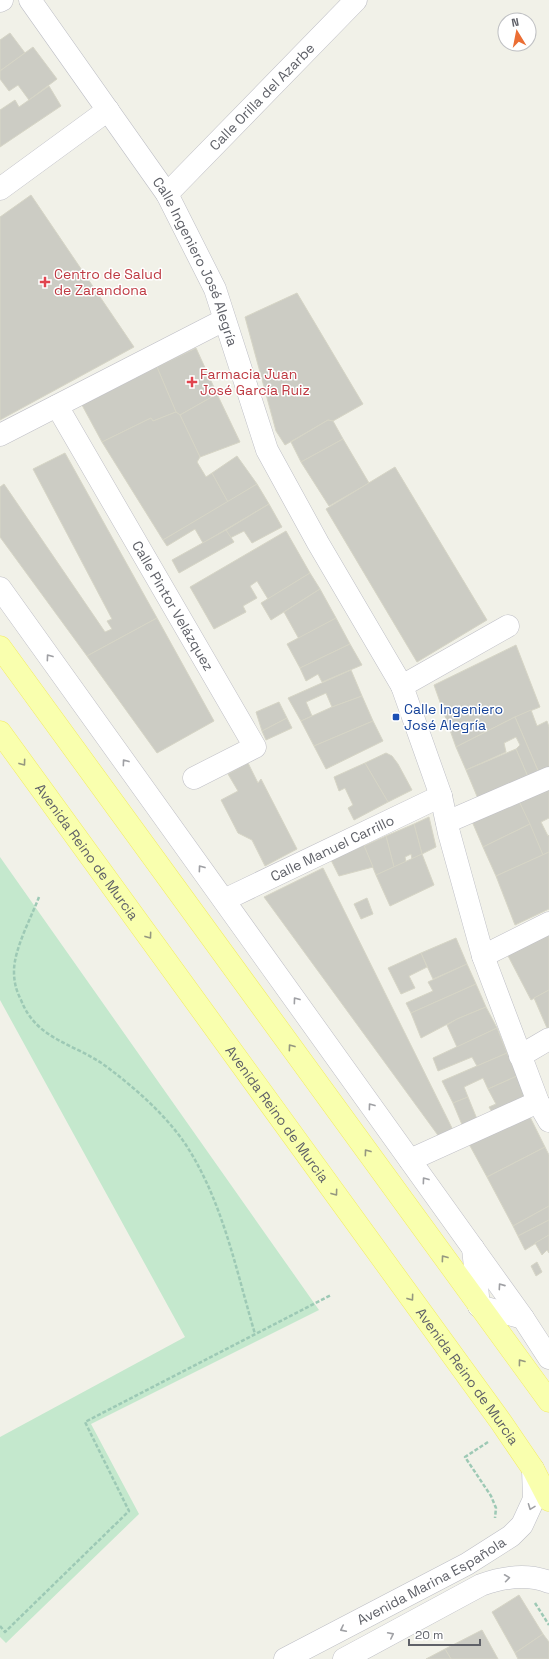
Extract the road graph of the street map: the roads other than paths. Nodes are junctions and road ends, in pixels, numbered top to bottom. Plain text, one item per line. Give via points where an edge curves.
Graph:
1 (30, 0) edge
2 (356, 0) edge
3 (108, 110) junction
4 (0, 189) edge
5 (167, 194) junction
6 (224, 320) junction
7 (57, 406) junction
8 (0, 435) edge
9 (0, 588) edge
10 (508, 626) dead end
11 (0, 647) edge
12 (402, 686) junction
13 (0, 732) edge
14 (194, 778) dead end
15 (549, 778) edge
16 (441, 796) junction
17 (446, 822) junction
18 (224, 900) junction
19 (549, 923) edge
20 (483, 956) junction
21 (549, 1039) edge
22 (520, 1056) junction
23 (538, 1102) junction
24 (549, 1121) edge
25 (410, 1160) junction
26 (472, 1246) junction
27 (479, 1306) junction
28 (523, 1318) junction
29 (549, 1358) edge
30 (549, 1401) edge
31 (533, 1469) junction
32 (549, 1500) edge
33 (549, 1582) edge
34 (285, 1659) edge
35 (344, 1659) edge

1 - 3 street, Calle Ingeniero José Alegría
2 - 5 street, Calle Orilla del Azarbe
3 - 4 street
3 - 5 street, Calle Ingeniero José Alegría
5 - 6 street, Calle Ingeniero José Alegría via 210,276
6 - 7 street
6 - 12 street, Calle Ingeniero José Alegría via 267,450
7 - 8 street
7 - 14 street, Calle Pintor Velázquez via 255,747
18 -> 9 street
10 - 12 street
27 -> 11 main road
12 - 16 street, Calle Ingeniero José Alegría
13 -> 31 main road, Avenida Reino de Murcia
15 - 17 street
16 - 17 street, Calle Ingeniero José Alegría
16 - 18 street, Calle Manuel Carrillo
17 - 20 street, Calle Ingeniero José Alegría
25 -> 18 street
19 - 20 street
20 - 22 street, Calle Ingeniero José Alegría
21 - 22 street
22 - 23 street, Calle Ingeniero José Alegría
23 - 24 street, Calle Ingeniero José Alegría
23 - 25 street
26 -> 25 street
26 - 27 street
28 -> 26 street
27 - 28 street
30 -> 27 main road
28 - 29 street
31 - 32 main road, Avenida Reino de Murcia
31 -> 34 street, Avenida Marina Española via 534,1498 522,1525 511,1536 467,1564
35 -> 33 street, Avenida Marina Española via 481,1586 497,1580 525,1577

